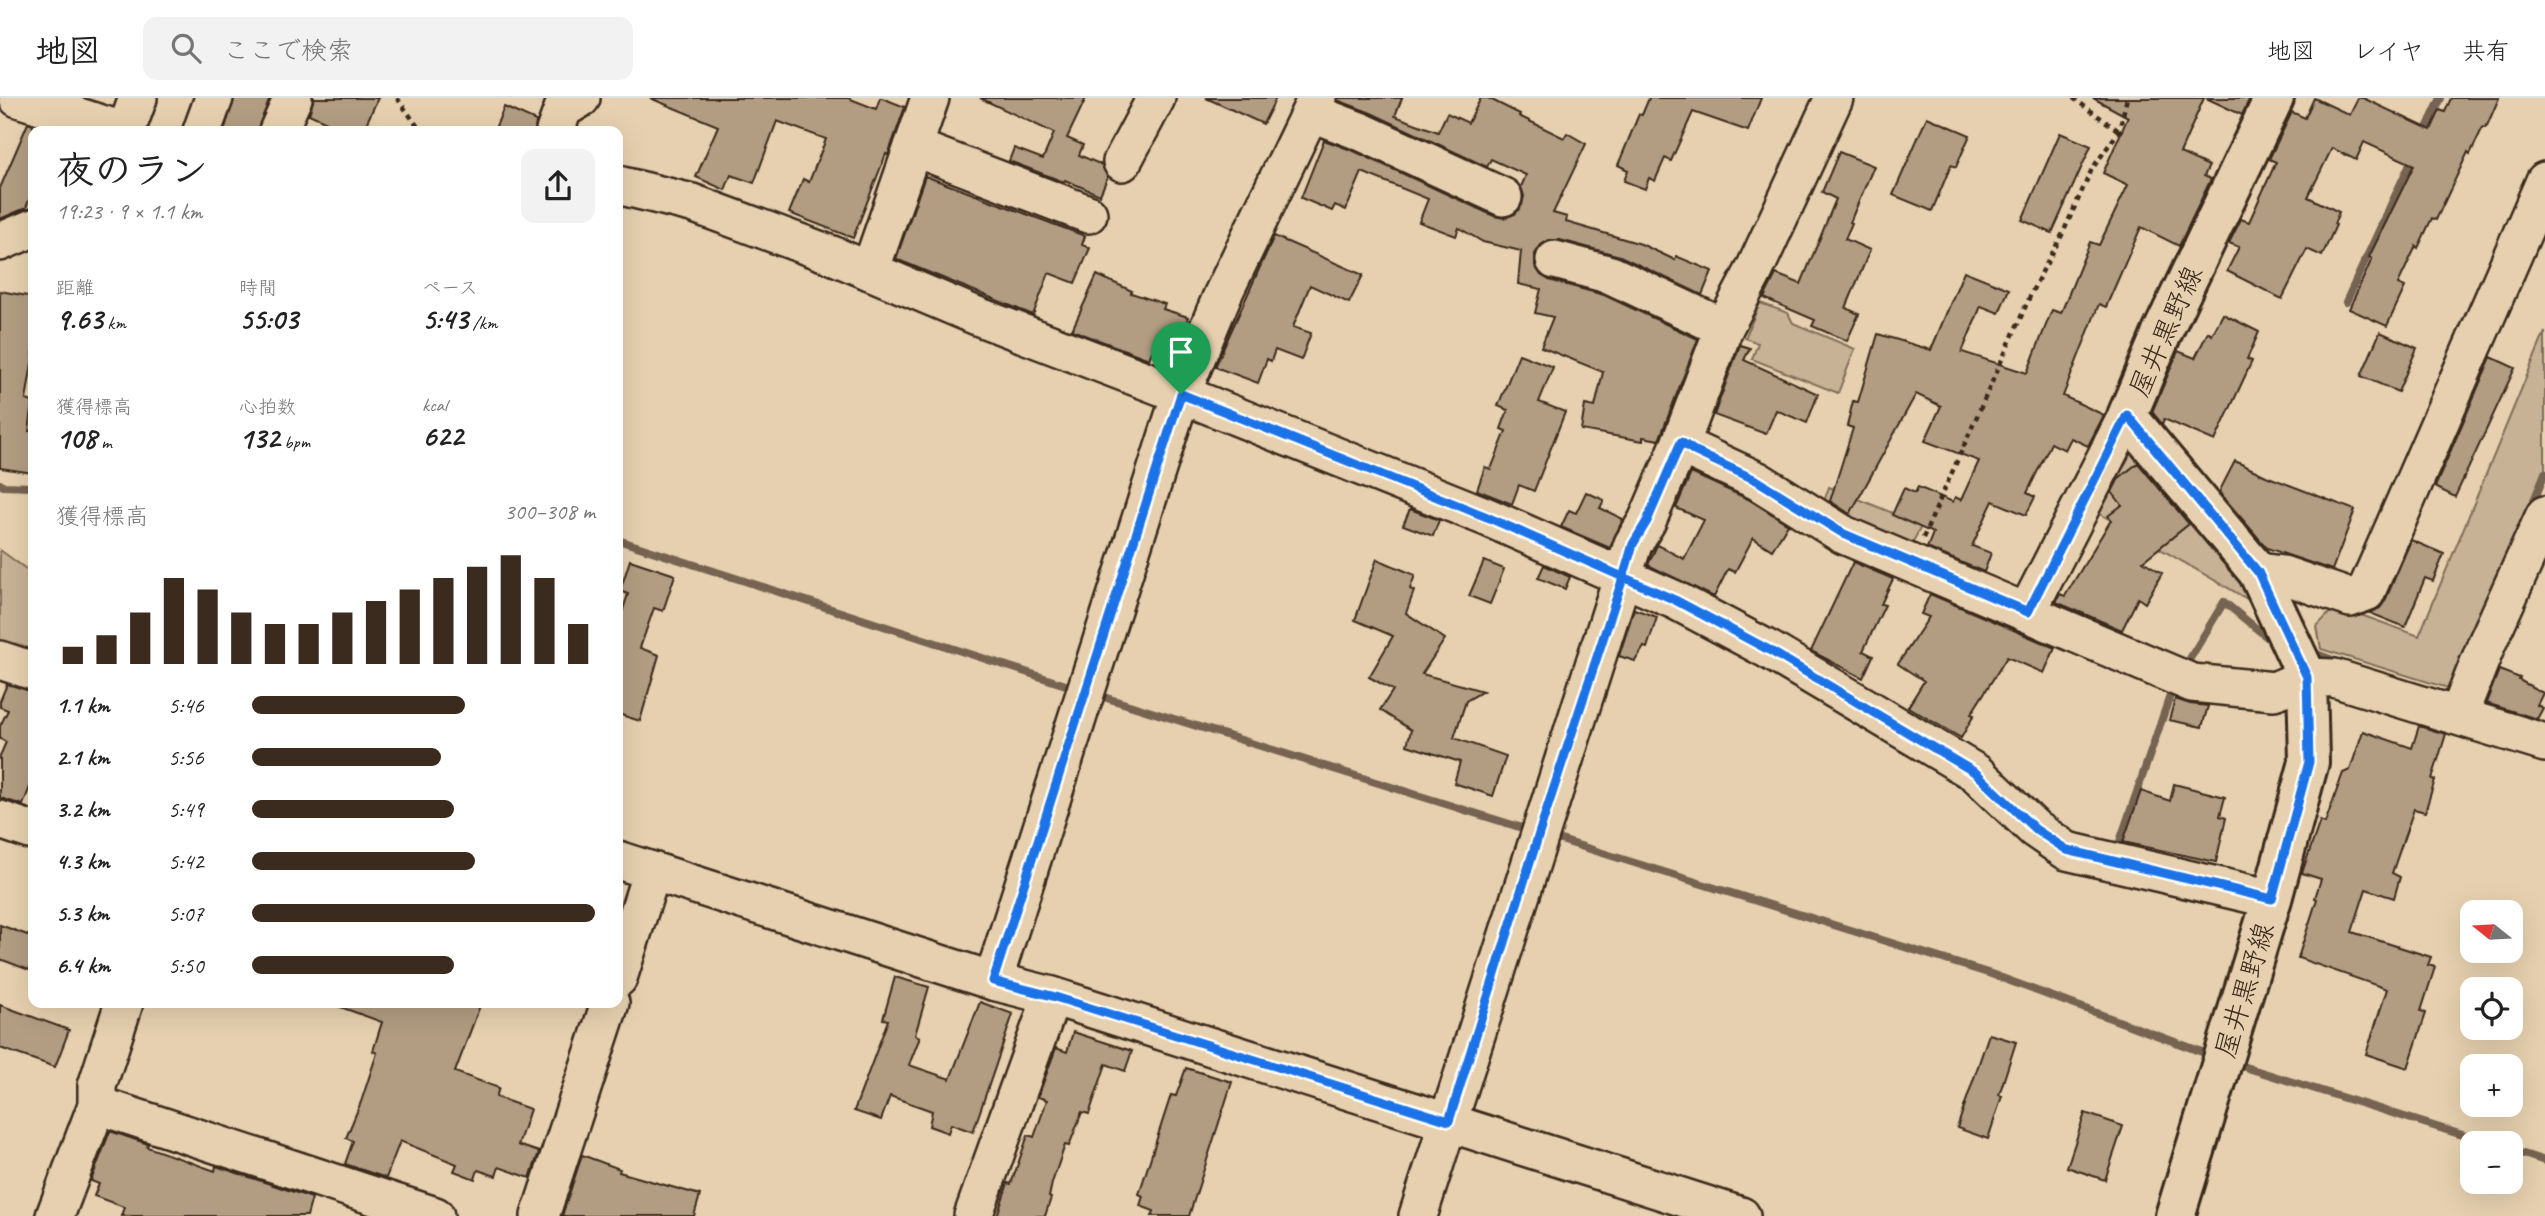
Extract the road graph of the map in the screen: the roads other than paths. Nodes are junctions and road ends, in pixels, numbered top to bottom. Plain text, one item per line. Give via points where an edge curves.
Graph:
1 (18, 98) edge
2 (138, 98) edge
3 (214, 98) edge
4 (293, 98) edge
5 (581, 98) edge
6 (930, 98) edge
7 (1156, 98) edge
8 (1834, 98) edge
9 (2274, 98) edge
10 (1314, 105) edge
11 (109, 126) edge
12 (127, 126) edge
13 (204, 126) edge
14 (280, 126) edge
15 (557, 126) edge
16 (913, 147) junction
17 (1122, 162) dead end
18 (2545, 181) edge
19 (623, 186) edge
20 (1503, 197) dead end
21 (1088, 214) dead end
22 (28, 230) edge
23 (0, 242) edge
24 (1555, 260) dead end
25 (870, 271) junction
26 (1724, 328) junction
27 (1181, 394) junction
28 (2127, 415) junction
29 (1681, 442) junction
30 (2545, 515) edge
31 (2258, 572) junction
32 (1623, 578) junction
33 (2028, 612) junction
34 (0, 660) edge
35 (28, 669) edge
36 (2307, 677) junction
37 (2459, 714) junction
38 (2545, 743) edge
39 (0, 820) edge
40 (28, 829) edge
41 (623, 862) edge
42 (652, 871) junction
43 (2272, 899) junction
44 (623, 962) edge
45 (993, 981) junction
46 (1052, 996) junction
47 (122, 1008) edge
48 (608, 1008) edge
49 (97, 1105) junction
50 (1449, 1121) junction
51 (419, 1214) edge
52 (55, 1216) edge
53 (540, 1216) edge
54 (973, 1216) edge
55 (1418, 1216) edge
56 (1741, 1216) edge
57 (2175, 1216) edge

1 - 11 street
2 - 12 street
3 - 13 street
4 - 14 street
5 - 15 street via 563,109
6 - 16 street
7 - 17 street
8 - 26 street
9 - 28 main road, 屋井黒野線
10 - 20 street
10 - 27 street via 1223,294
16 - 21 street
16 - 25 street
18 - 31 street via 2366,592 2350,598 2283,575
19 - 25 street via 692,203
22 - 23 street
24 - 26 street via 1611,275
25 - 27 street
26 - 29 street
27 - 32 street via 1487,517
27 - 45 street
28 - 31 main road, 屋井黒野線
28 - 33 street
29 - 32 street via 1633,544
29 - 33 street via 1758,481 1844,534
30 - 37 street
31 - 36 main road, 屋井黒野線
32 - 43 street via 1769,650 1976,773 2035,829 2067,850
32 - 50 street
33 - 36 street via 2192,683 2274,691
34 - 35 street
36 - 37 street via 2334,678
36 - 43 main road, 屋井黒野線 via 2309,762
37 - 38 street
39 - 40 street
41 - 42 street
42 - 44 street
42 - 45 street
43 - 57 main road, 屋井黒野線
45 - 46 street
46 - 50 street
46 - 54 street
47 - 49 street via 97,1086
48 - 53 street
49 - 51 street
49 - 52 street
50 - 55 street
50 - 56 street

